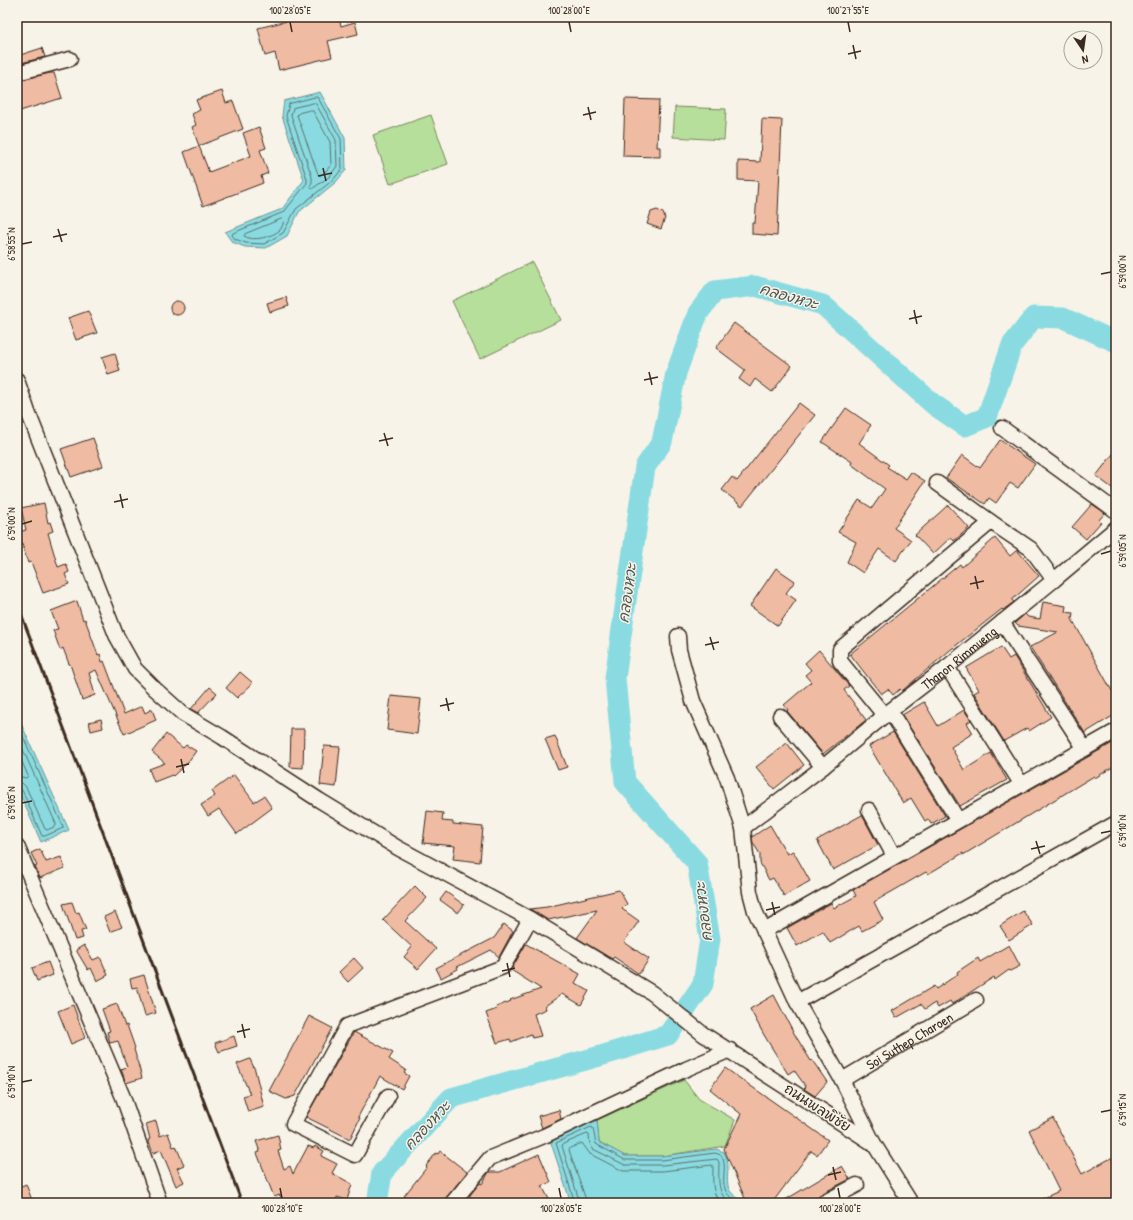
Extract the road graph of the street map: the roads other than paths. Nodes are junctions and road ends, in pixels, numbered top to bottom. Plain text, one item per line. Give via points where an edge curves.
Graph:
1 (70, 59) dead end
2 (17, 73) edge
3 (17, 380) edge
4 (1002, 428) dead end
5 (937, 483) dead end
6 (1116, 511) edge
7 (991, 522) junction
8 (1116, 528) edge
9 (1054, 580) junction
10 (1002, 622) junction
11 (678, 636) dead end
12 (947, 667) junction
13 (888, 714) junction
14 (780, 716) dead end
15 (1116, 731) edge
16 (1085, 749) junction
17 (823, 767) junction
18 (1022, 785) junction
19 (869, 810) dead end
20 (958, 820) junction
21 (1116, 822) edge
22 (743, 828) junction
23 (17, 846) edge
24 (894, 856) junction
25 (530, 919) junction
26 (764, 931) junction
27 (976, 1000) dead end
28 (797, 1002) junction
29 (730, 1050) junction
30 (842, 1080) junction
31 (388, 1096) dead end
32 (874, 1144) junction
33 (857, 1185) dead end
34 (160, 1203) edge
35 (452, 1203) edge
36 (823, 1203) edge
37 (911, 1203) edge

1 - 2 street
3 - 25 street, ถนนพลพิชัย via 116,635 136,669 145,679 183,714 319,800 398,848
4 - 6 street
5 - 7 street
7 - 9 street via 1031,549
7 - 13 street via 840,649 840,661
8 - 9 street, Thanon Rimmueng
9 - 10 street, Thanon Rimmueng
10 - 12 street, Thanon Rimmueng
10 - 16 street
11 - 22 street via 679,650 693,701 727,778
12 - 13 street, Thanon Rimmueng
12 - 18 street
13 - 17 street, Thanon Rimmueng
13 - 20 street
14 - 17 street
15 - 16 street
16 - 18 street
17 - 22 street, Thanon Rimmueng
18 - 20 street
19 - 24 street
20 - 24 street
21 - 28 street
22 - 26 street via 750,892
23 - 34 street via 123,1097
24 - 26 street
25 - 29 street, ถนนพลพิชัย via 652,993 703,1034
25 - 31 street via 503,967 347,1026 293,1124 355,1155
26 - 28 street
27 - 30 street, Soi Suthep Charoen
28 - 30 street
29 - 32 street, ถนนพลพิชัย
29 - 35 street via 544,1136 490,1158
30 - 32 street
32 - 37 street, ถนนพลพิชัย
33 - 36 street

